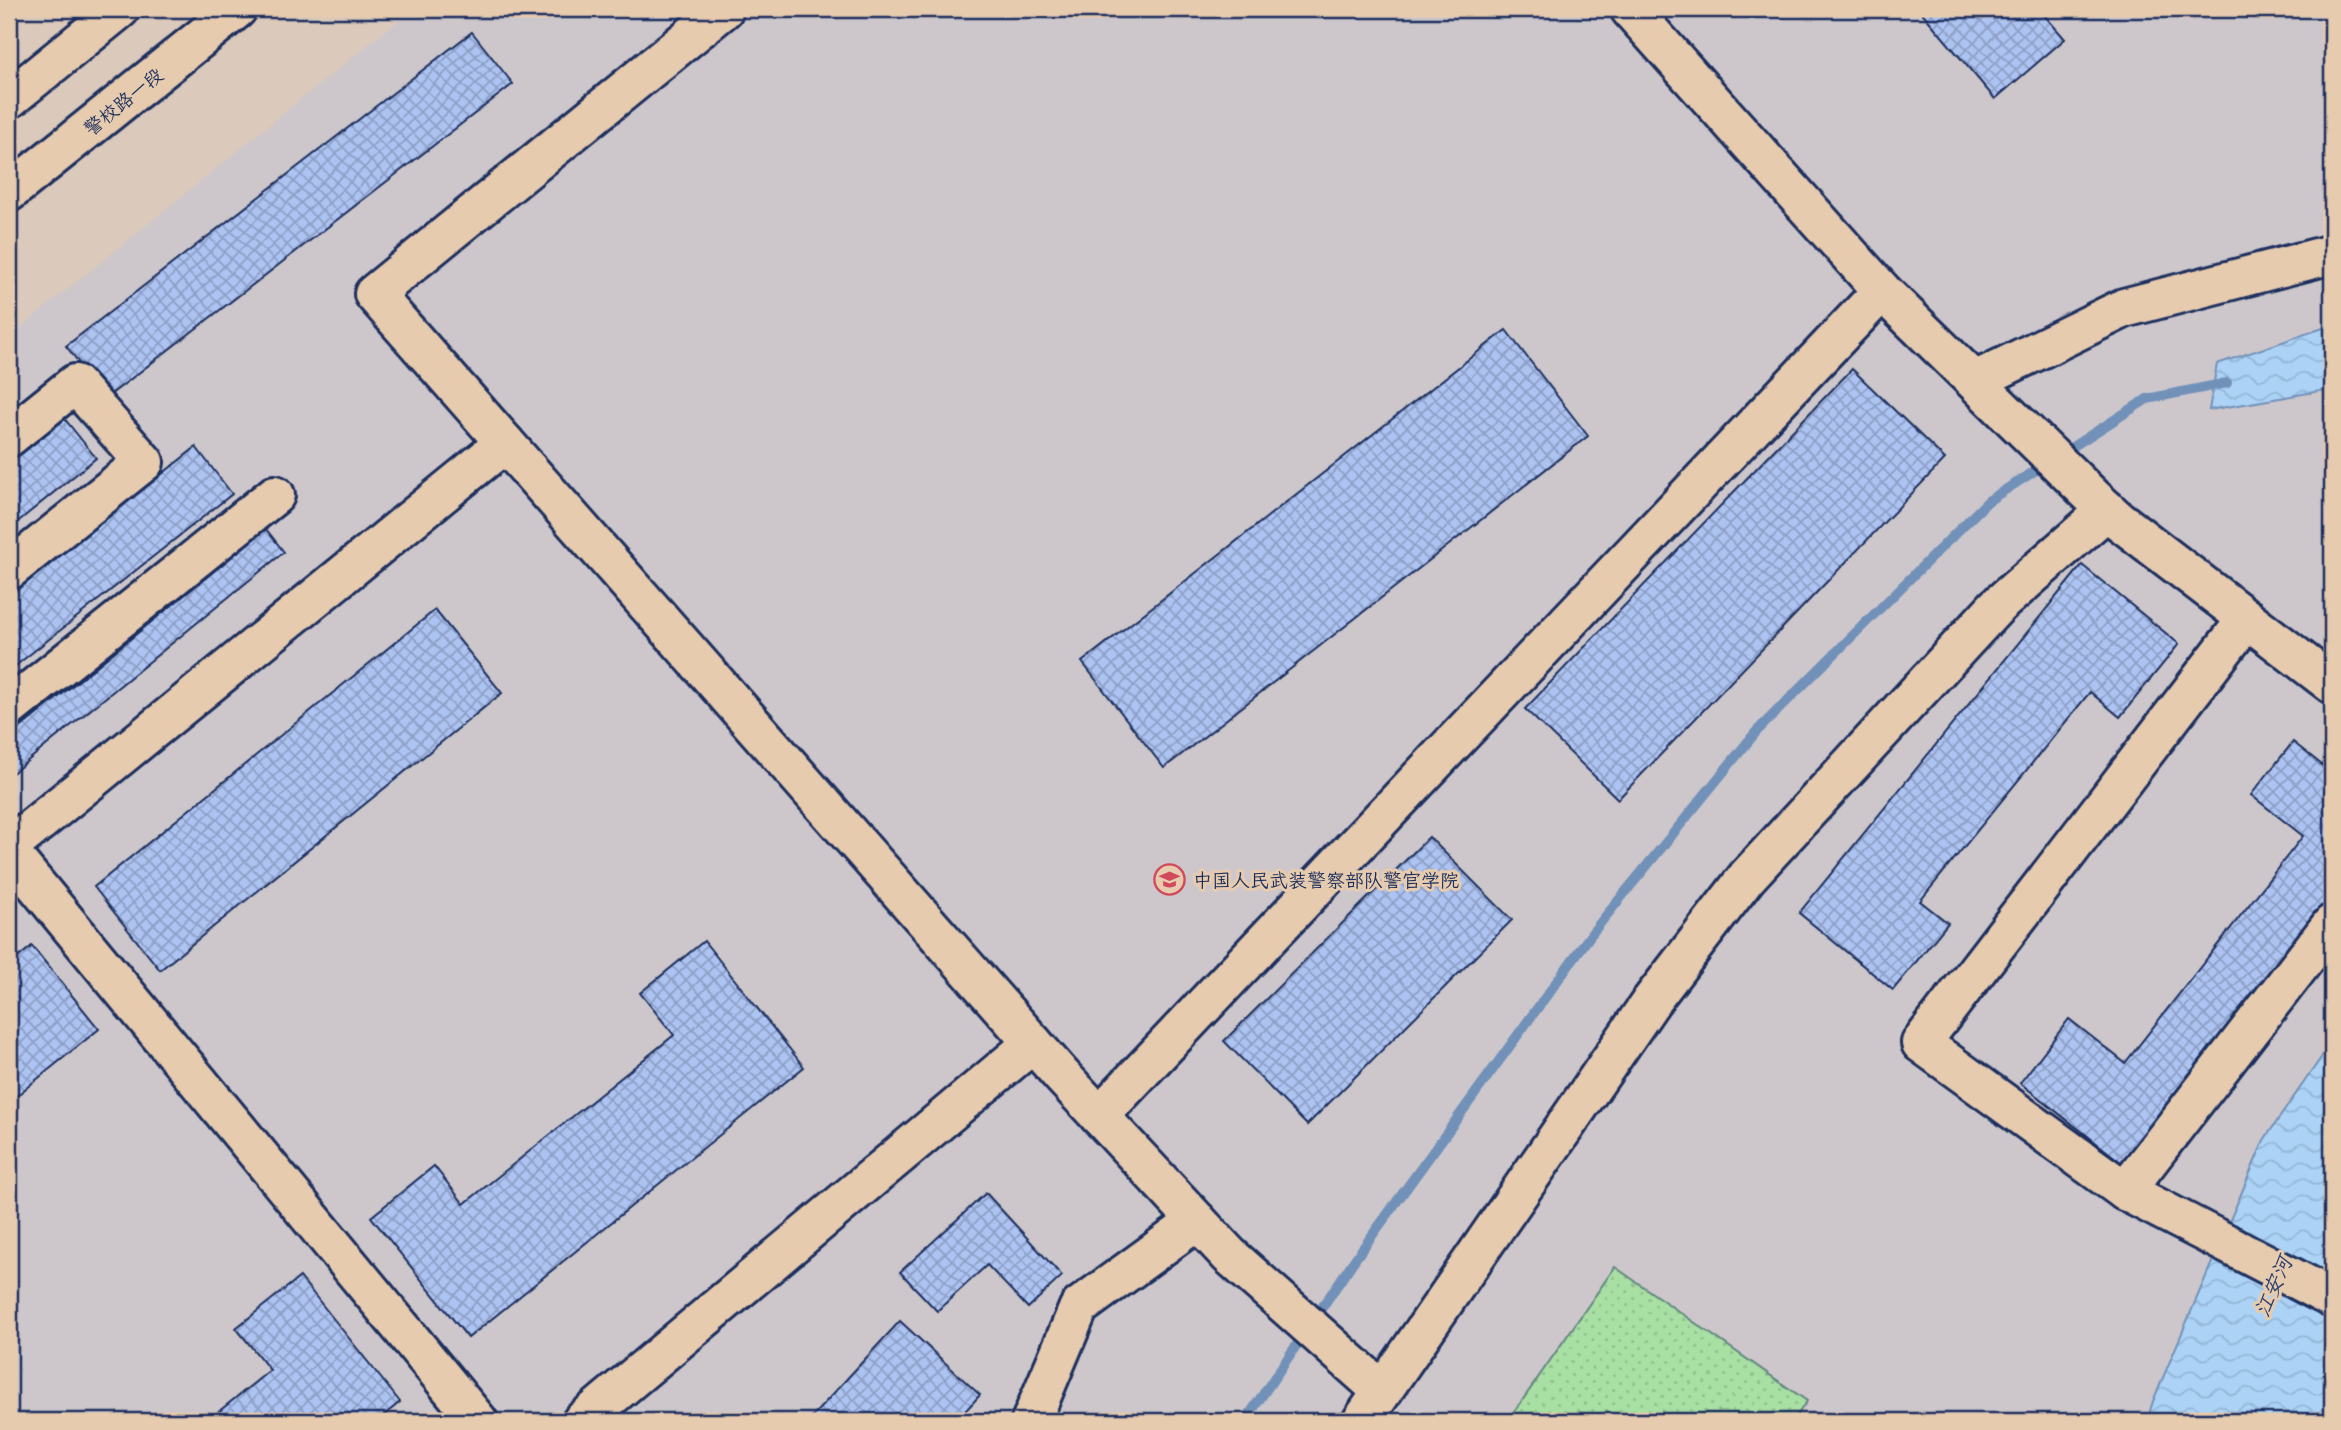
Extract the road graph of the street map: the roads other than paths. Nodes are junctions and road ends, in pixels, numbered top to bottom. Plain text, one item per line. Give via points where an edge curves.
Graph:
1 (120, 9) edge
2 (237, 9) edge
3 (724, 9) edge
4 (1630, 9) edge
5 (9, 99) edge
6 (9, 192) edge
7 (2332, 254) edge
8 (1882, 291) junction
9 (1975, 381) junction
10 (9, 437) edge
11 (505, 443) junction
12 (275, 495) dead end
13 (2101, 504) junction
14 (9, 570) edge
15 (2247, 619) junction
16 (2332, 684) edge
17 (9, 708) edge
18 (9, 847) edge
19 (9, 852) edge
20 (2332, 925) edge
21 (1033, 1043) junction
22 (1099, 1116) junction
23 (2125, 1191) junction
24 (1197, 1220) junction
25 (2332, 1298) edge
26 (1371, 1406) edge
27 (478, 1421) edge
28 (582, 1421) edge
29 (1031, 1421) edge

1 - 5 street
2 - 6 street, 警校路一段
3 - 11 street via 374,294
4 - 8 street
7 - 9 street via 2124,308
8 - 9 street
8 - 22 street
9 - 13 street
10 - 14 street via 75,384 144,463
11 - 18 street
11 - 21 street
12 - 17 street
13 - 15 street
13 - 26 street via 1997,606 1747,877 1652,1000
15 - 16 street
15 - 23 street via 1921,1043
19 - 27 street
20 - 23 street
21 - 22 street
21 - 28 street
22 - 24 street
23 - 25 street
24 - 26 street via 1256,1280 1346,1359
24 - 29 street via 1079,1307

